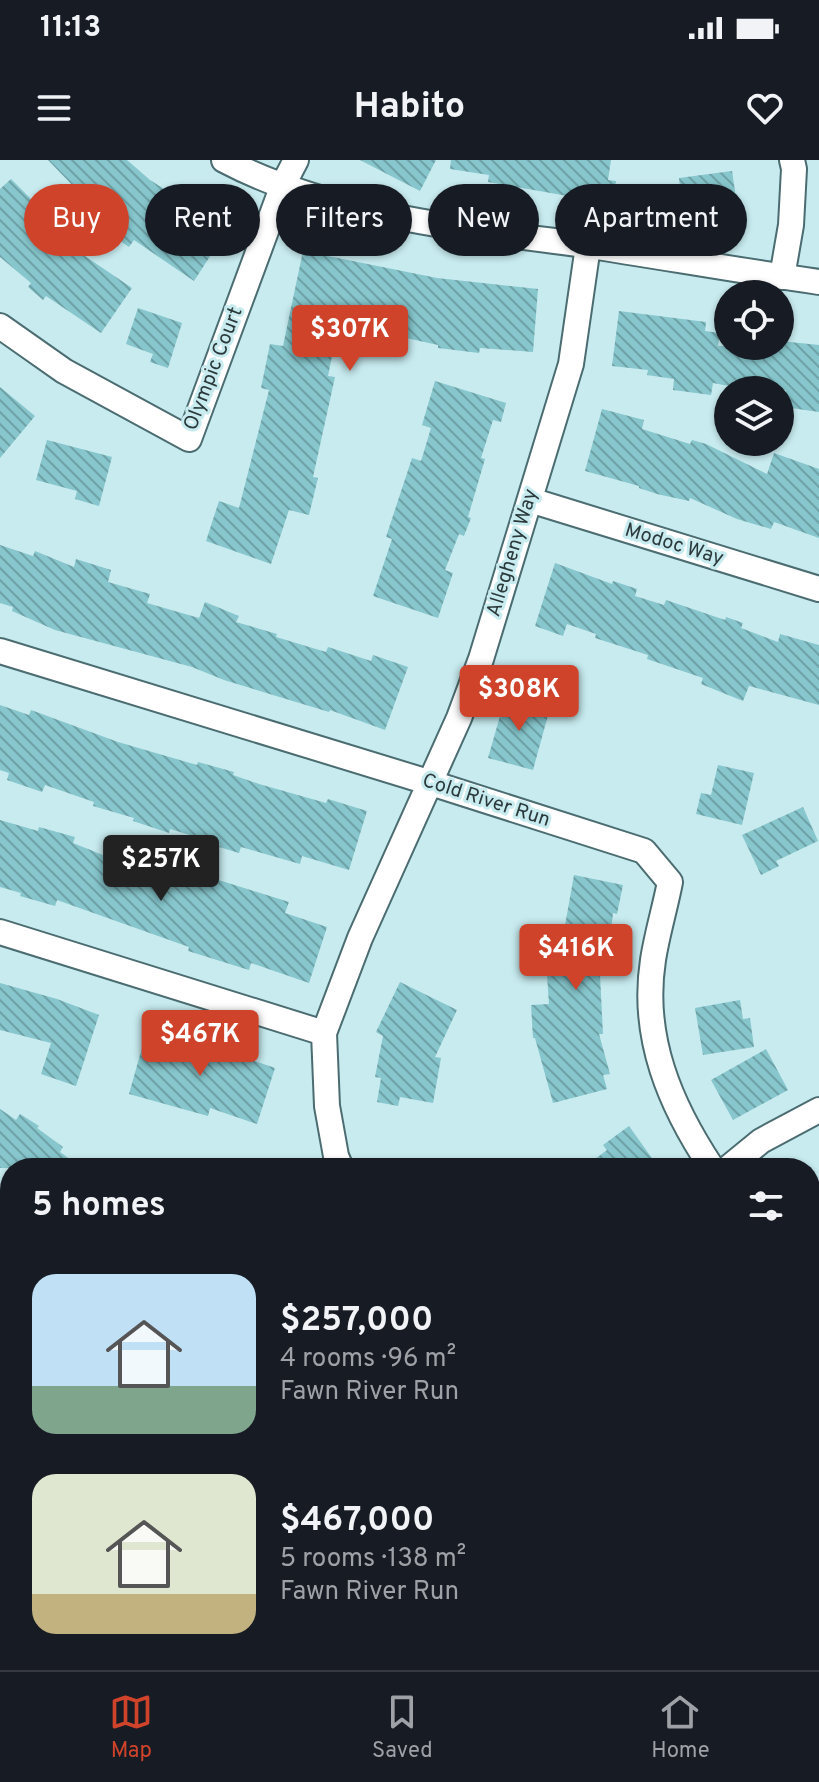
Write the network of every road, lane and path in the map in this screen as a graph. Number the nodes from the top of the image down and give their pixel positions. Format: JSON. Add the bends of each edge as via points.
{"nodes":[{"id":1,"x":224,"y":160,"type":"edge"},
{"id":2,"x":296,"y":160,"type":"edge"},
{"id":3,"x":792,"y":160,"type":"edge"},
{"id":4,"x":281,"y":184,"type":"edge"},
{"id":5,"x":284,"y":184,"type":"edge"},
{"id":6,"x":276,"y":204,"type":"edge"},
{"id":7,"x":412,"y":219,"type":"edge"},
{"id":8,"x":555,"y":241,"type":"edge"},
{"id":9,"x":587,"y":256,"type":"edge"},
{"id":10,"x":651,"y":256,"type":"edge"},
{"id":11,"x":782,"y":277,"type":"junction"},
{"id":12,"x":819,"y":282,"type":"edge"},
{"id":13,"x":0,"y":326,"type":"edge"},
{"id":14,"x":530,"y":500,"type":"junction"},
{"id":15,"x":819,"y":589,"type":"edge"},
{"id":16,"x":0,"y":651,"type":"edge"},
{"id":17,"x":428,"y":782,"type":"junction"},
{"id":18,"x":0,"y":932,"type":"edge"},
{"id":19,"x":324,"y":1033,"type":"junction"},
{"id":20,"x":819,"y":1110,"type":"edge"},
{"id":21,"x":337,"y":1158,"type":"edge"},
{"id":22,"x":706,"y":1158,"type":"edge"},
{"id":23,"x":740,"y":1158,"type":"edge"}],
"edges":[{"from":1,"to":4,"type":"street"},
{"from":2,"to":5,"type":"street"},
{"from":3,"to":11,"type":"street","via":[[791,225]]},
{"from":6,"to":13,"type":"street","name":"Olympic Court","via":[[189,439],[64,371]]},
{"from":7,"to":8,"type":"street"},
{"from":9,"to":14,"type":"street","name":"Allegheny Way","via":[[571,364]]},
{"from":10,"to":11,"type":"street"},
{"from":11,"to":12,"type":"street"},
{"from":14,"to":15,"type":"street","name":"Modoc Way"},
{"from":14,"to":17,"type":"street","name":"Allegheny Way","via":[[481,659]]},
{"from":16,"to":17,"type":"street","name":"Cold River Run"},
{"from":17,"to":19,"type":"street","name":"Allegheny Way"},
{"from":17,"to":22,"type":"street","name":"Cold River Run","via":[[644,851],[670,882],[653,960],[654,1042],[675,1107]]},
{"from":18,"to":19,"type":"street"},
{"from":19,"to":21,"type":"street","name":"Allegheny Way","via":[[327,1106]]},
{"from":20,"to":23,"type":"street"}]}
